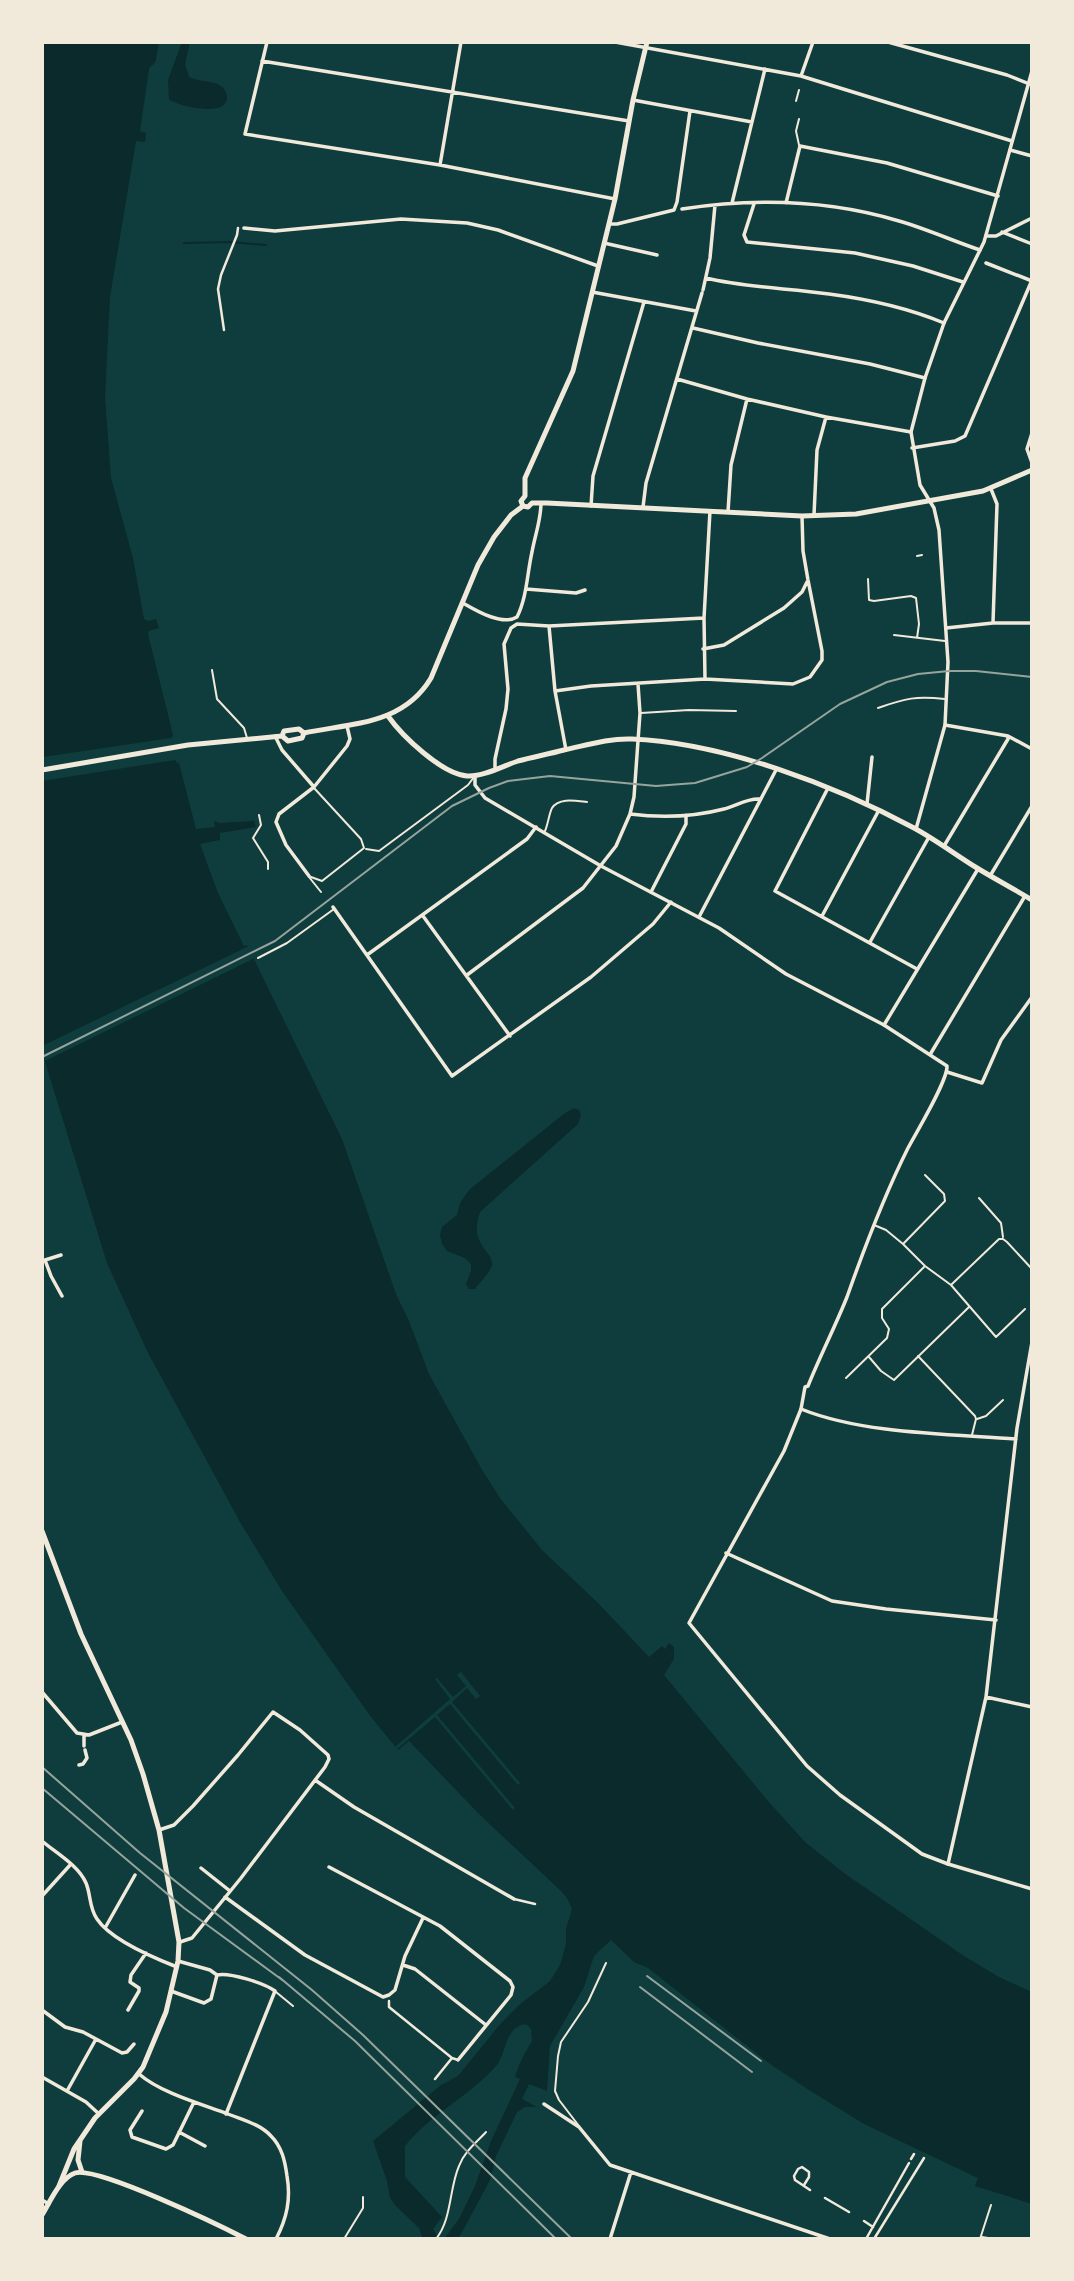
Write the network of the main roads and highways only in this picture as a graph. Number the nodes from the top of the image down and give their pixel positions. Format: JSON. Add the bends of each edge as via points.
{"nodes":[{"id":1,"x":646,"y":45,"type":"edge"},
{"id":2,"x":1032,"y":470,"type":"edge"},
{"id":3,"x":525,"y":496,"type":"junction"},
{"id":4,"x":532,"y":503,"type":"junction"},
{"id":5,"x":523,"y":506,"type":"junction"},
{"id":6,"x":388,"y":716,"type":"junction"},
{"id":7,"x":304,"y":733,"type":"junction"},
{"id":8,"x":279,"y":736,"type":"junction"},
{"id":9,"x":42,"y":770,"type":"edge"},
{"id":10,"x":1032,"y":900,"type":"edge"},
{"id":11,"x":42,"y":1533,"type":"edge"},
{"id":12,"x":80,"y":2141,"type":"junction"},
{"id":13,"x":82,"y":2172,"type":"junction"},
{"id":14,"x":58,"y":2189,"type":"junction"},
{"id":15,"x":42,"y":2215,"type":"edge"},
{"id":16,"x":246,"y":2239,"type":"edge"}],
"edges":[{"from":1,"to":3,"type":"main road","via":[[573,371],[526,475]]},
{"from":2,"to":4,"type":"main road","via":[[992,489],[856,514],[814,517]]},
{"from":3,"to":4,"type":"main road"},
{"from":3,"to":5,"type":"main road"},
{"from":4,"to":5,"type":"main road"},
{"from":5,"to":6,"type":"main road","via":[[494,537],[478,565],[428,683]]},
{"from":6,"to":7,"type":"main road"},
{"from":6,"to":10,"type":"main road","via":[[438,763],[464,776],[609,740],[638,739],[725,753],[878,810]]},
{"from":7,"to":8,"type":"main road","via":[[299,729]]},
{"from":7,"to":8,"type":"main road","via":[[302,738],[288,741]]},
{"from":8,"to":9,"type":"main road","via":[[181,746]]},
{"from":11,"to":12,"type":"main road","via":[[143,1774],[159,1830],[179,1942],[171,1991],[139,2074],[99,2114]]},
{"from":12,"to":13,"type":"main road"},
{"from":12,"to":14,"type":"main road"},
{"from":13,"to":14,"type":"main road","via":[[72,2174]]},
{"from":13,"to":16,"type":"main road","via":[[173,2203]]},
{"from":14,"to":15,"type":"main road"}]}
